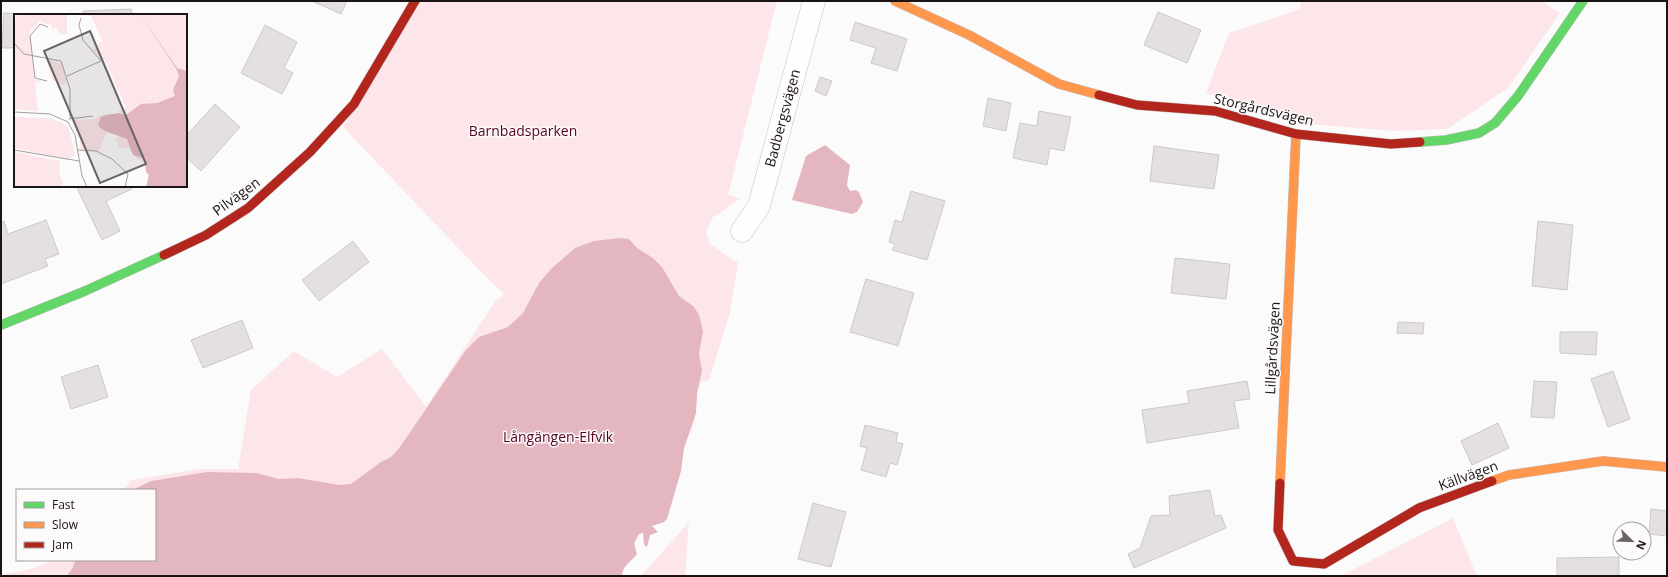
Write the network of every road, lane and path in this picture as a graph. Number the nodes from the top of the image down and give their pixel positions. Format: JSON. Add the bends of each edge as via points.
{"nodes":[{"id":1,"x":415,"y":1,"type":"edge"},
{"id":2,"x":814,"y":1,"type":"edge"},
{"id":3,"x":895,"y":1,"type":"edge"},
{"id":4,"x":1584,"y":1,"type":"edge"},
{"id":5,"x":1296,"y":134,"type":"junction"},
{"id":6,"x":742,"y":231,"type":"dead end"},
{"id":7,"x":1,"y":325,"type":"edge"},
{"id":8,"x":1667,"y":467,"type":"edge"},
{"id":9,"x":1294,"y":561,"type":"joint"}],
"edges":[{"from":1,"to":7,"type":"street","name":"Pilvägen","via":[[354,104],[310,152],[248,208],[206,235],[85,291]]},
{"from":2,"to":6,"type":"street","name":"Badbergsvägen","via":[[759,206]]},
{"from":3,"to":5,"type":"street","name":"Storgårdsvägen","via":[[969,35],[1059,84],[1137,105],[1214,110]]},
{"from":4,"to":5,"type":"street","name":"Storgårdsvägen","via":[[1518,96],[1495,123],[1479,133],[1446,140],[1391,144]]},
{"from":5,"to":9,"type":"street","name":"Lillgårdsvägen","via":[[1278,530]]},
{"from":8,"to":9,"type":"street","name":"Källvägen","via":[[1602,461],[1509,475],[1419,508],[1324,564]]}]}
